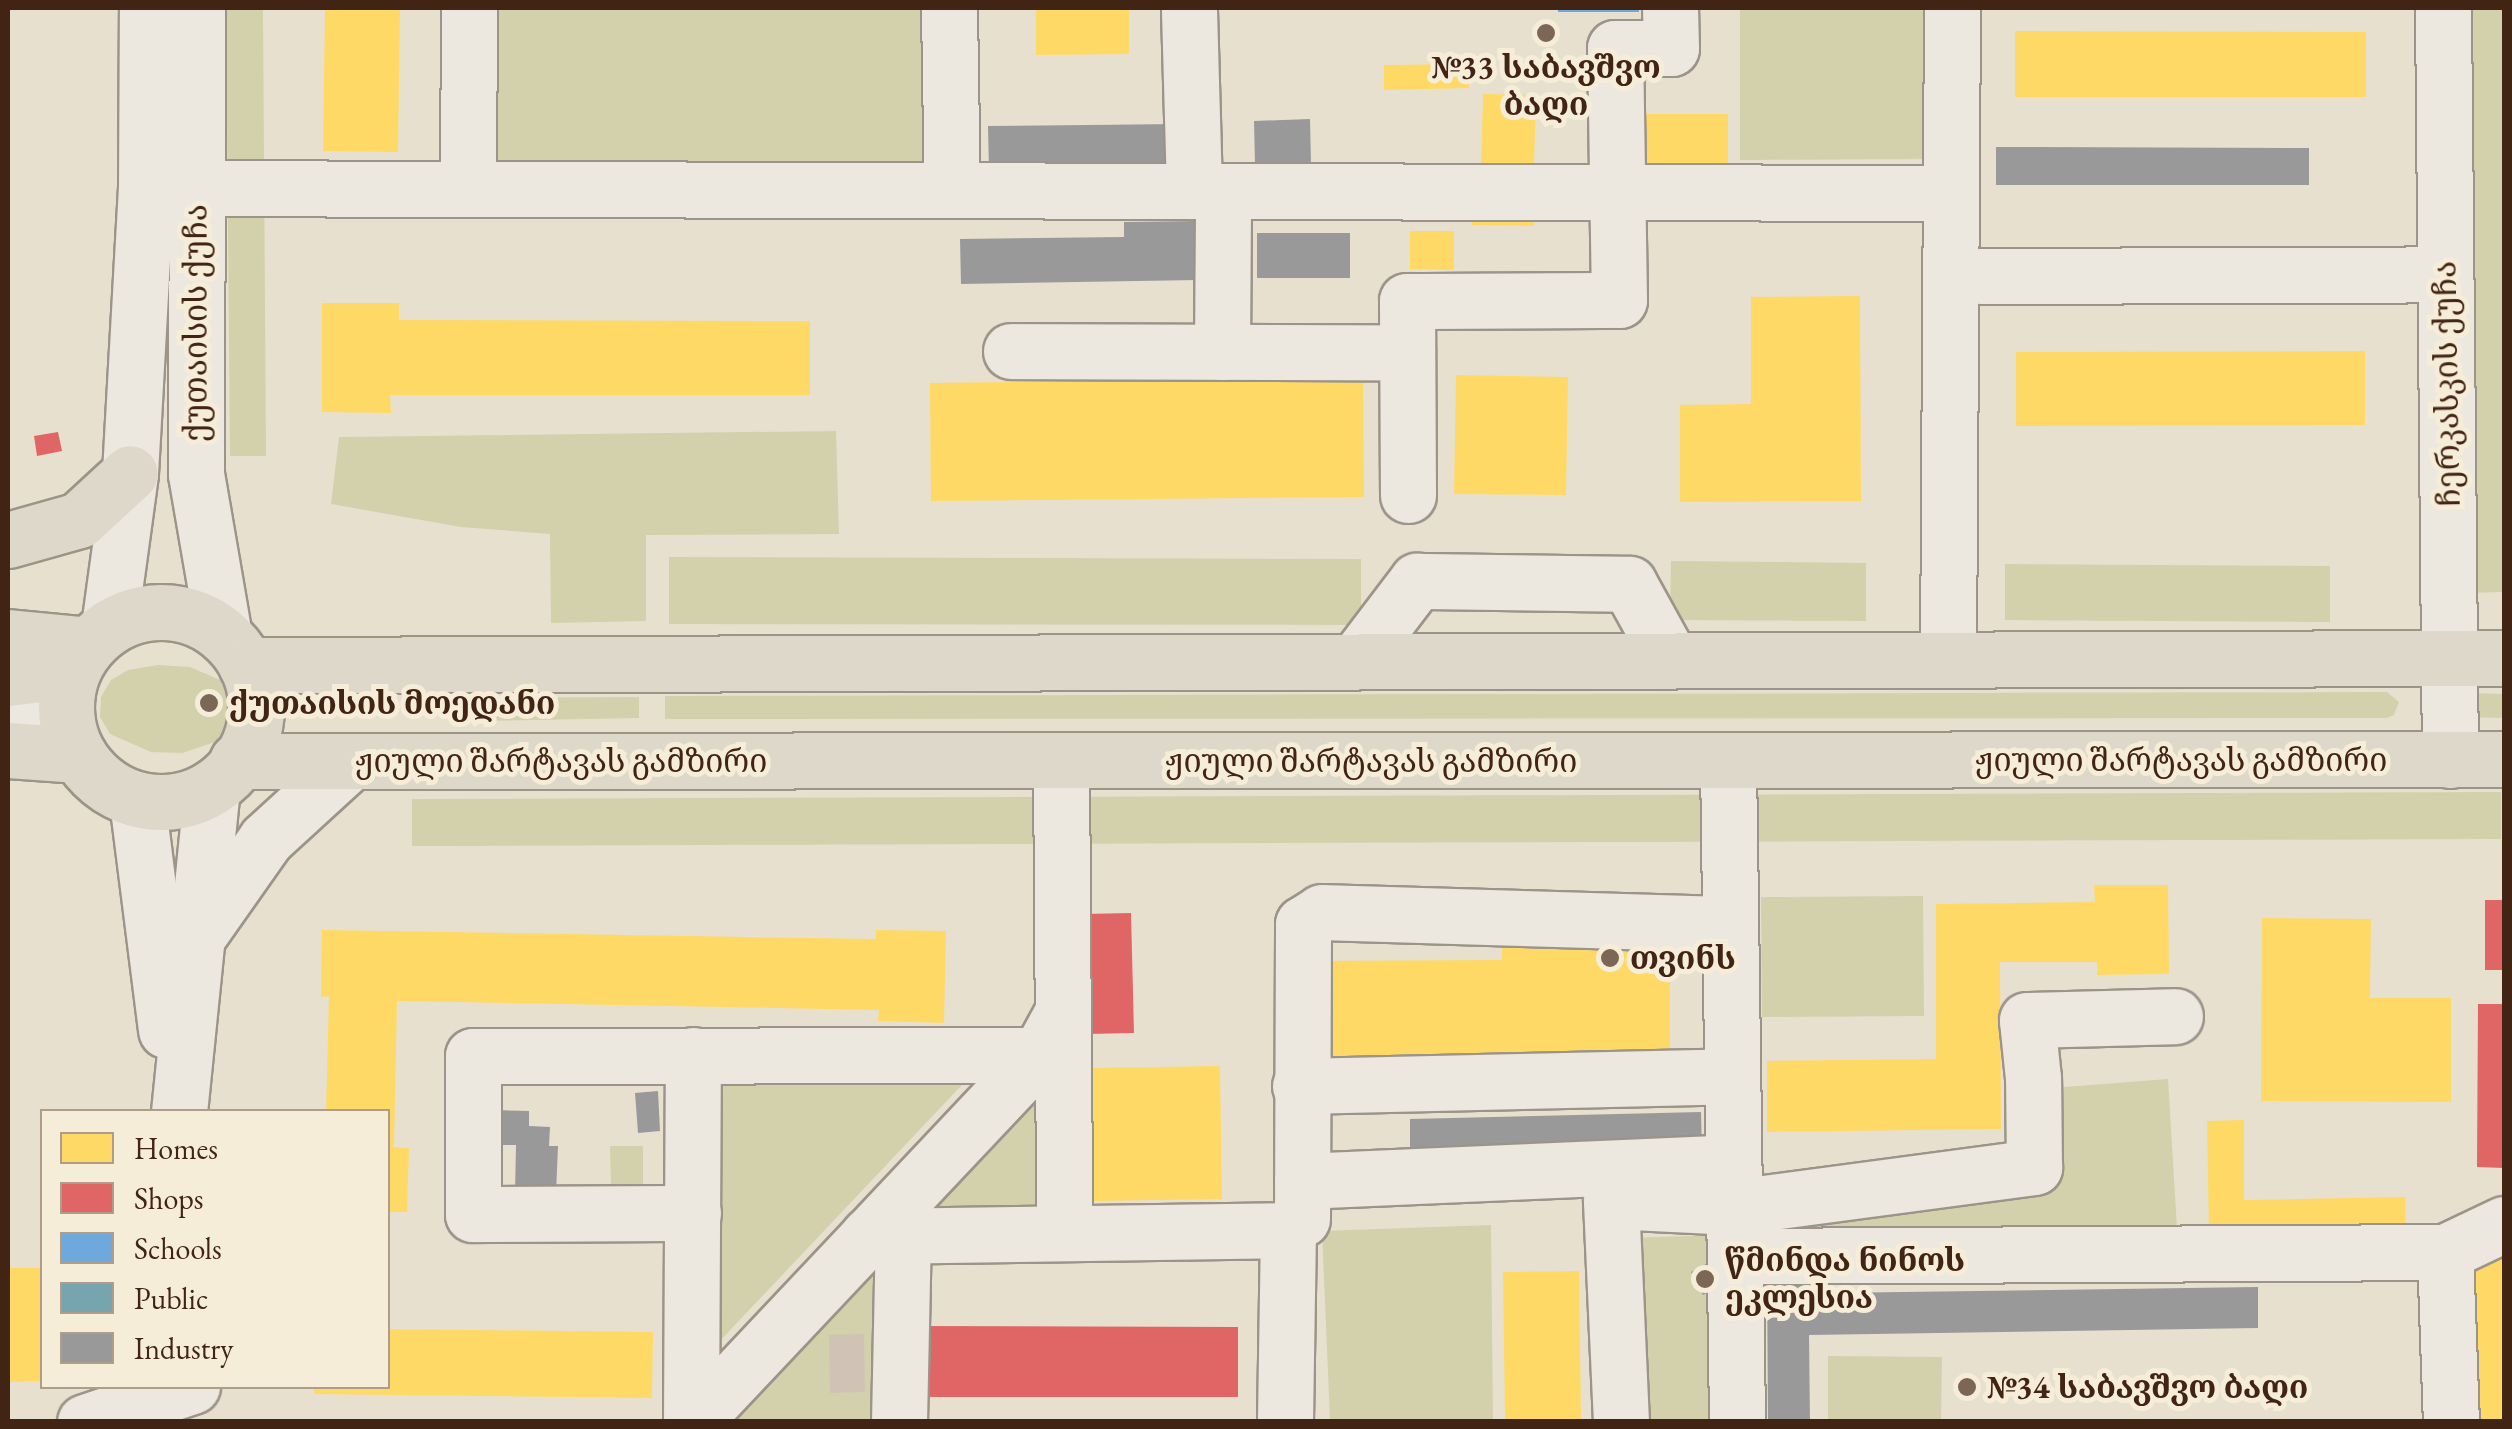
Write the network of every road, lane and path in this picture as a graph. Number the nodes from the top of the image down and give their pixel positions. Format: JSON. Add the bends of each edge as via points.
{"nodes":[{"id":1,"x":147,"y":8,"type":"edge"},
{"id":2,"x":196,"y":8,"type":"edge"},
{"id":3,"x":469,"y":8,"type":"edge"},
{"id":4,"x":949,"y":8,"type":"edge"},
{"id":5,"x":1670,"y":8,"type":"edge"},
{"id":6,"x":1952,"y":8,"type":"edge"},
{"id":7,"x":2443,"y":8,"type":"edge"},
{"id":8,"x":1189,"y":10,"type":"dead end"},
{"id":9,"x":172,"y":188,"type":"junction"},
{"id":10,"x":468,"y":188,"type":"junction"},
{"id":11,"x":952,"y":190,"type":"junction"},
{"id":12,"x":1616,"y":190,"type":"junction"},
{"id":13,"x":1208,"y":191,"type":"junction"},
{"id":14,"x":1950,"y":194,"type":"junction"},
{"id":15,"x":2446,"y":274,"type":"junction"},
{"id":16,"x":1980,"y":276,"type":"dead end"},
{"id":17,"x":1011,"y":351,"type":"dead end"},
{"id":18,"x":1222,"y":352,"type":"junction"},
{"id":19,"x":1389,"y":352,"type":"dead end"},
{"id":20,"x":130,"y":473,"type":"junction"},
{"id":21,"x":1408,"y":495,"type":"dead end"},
{"id":22,"x":8,"y":540,"type":"edge"},
{"id":23,"x":8,"y":637,"type":"edge"},
{"id":24,"x":235,"y":650,"type":"junction"},
{"id":25,"x":85,"y":658,"type":"junction"},
{"id":26,"x":2449,"y":658,"type":"junction"},
{"id":27,"x":2504,"y":658,"type":"edge"},
{"id":28,"x":1948,"y":659,"type":"junction"},
{"id":29,"x":1670,"y":660,"type":"junction"},
{"id":30,"x":1356,"y":661,"type":"junction"},
{"id":31,"x":8,"y":678,"type":"edge"},
{"id":32,"x":8,"y":737,"type":"edge"},
{"id":33,"x":8,"y":750,"type":"edge"},
{"id":34,"x":78,"y":755,"type":"junction"},
{"id":35,"x":1728,"y":760,"type":"junction"},
{"id":36,"x":2450,"y":760,"type":"junction"},
{"id":37,"x":2504,"y":760,"type":"edge"},
{"id":38,"x":1061,"y":761,"type":"junction"},
{"id":39,"x":350,"y":762,"type":"junction"},
{"id":40,"x":224,"y":775,"type":"junction"},
{"id":41,"x":137,"y":800,"type":"junction"},
{"id":42,"x":1730,"y":924,"type":"junction"},
{"id":43,"x":199,"y":936,"type":"junction"},
{"id":44,"x":2174,"y":1016,"type":"dead end"},
{"id":45,"x":1051,"y":1034,"type":"junction"},
{"id":46,"x":693,"y":1055,"type":"junction"},
{"id":47,"x":1732,"y":1076,"type":"junction"},
{"id":48,"x":1300,"y":1086,"type":"junction"},
{"id":49,"x":177,"y":1109,"type":"edge"},
{"id":50,"x":177,"y":1109,"type":"edge"},
{"id":51,"x":1734,"y":1209,"type":"junction"},
{"id":52,"x":693,"y":1214,"type":"junction"},
{"id":53,"x":2504,"y":1224,"type":"edge"},
{"id":54,"x":1064,"y":1230,"type":"junction"},
{"id":55,"x":886,"y":1235,"type":"junction"},
{"id":56,"x":2445,"y":1252,"type":"junction"},
{"id":57,"x":185,"y":1389,"type":"edge"},
{"id":58,"x":195,"y":1389,"type":"edge"},
{"id":59,"x":85,"y":1422,"type":"edge"},
{"id":60,"x":204,"y":1422,"type":"edge"},
{"id":61,"x":692,"y":1422,"type":"edge"},
{"id":62,"x":899,"y":1422,"type":"edge"},
{"id":63,"x":1285,"y":1422,"type":"edge"},
{"id":64,"x":1621,"y":1422,"type":"edge"},
{"id":65,"x":1737,"y":1422,"type":"edge"},
{"id":66,"x":2452,"y":1422,"type":"edge"}],
"edges":[{"from":1,"to":9,"type":"street","name":"ქუთაისის ქუჩა"},
{"from":2,"to":9,"type":"street","name":"ქუთაისის ქუჩა"},
{"from":3,"to":10,"type":"street"},
{"from":4,"to":11,"type":"street"},
{"from":5,"to":12,"type":"street","via":[[1670,48],[1615,48]]},
{"from":6,"to":14,"type":"street"},
{"from":7,"to":15,"type":"street","name":"ჩერკასკის ქუჩა"},
{"from":8,"to":13,"type":"street"},
{"from":9,"to":10,"type":"street"},
{"from":9,"to":20,"type":"street","name":"ქუთაისის ქუჩა"},
{"from":9,"to":24,"type":"street","name":"ქუთაისის ქუჩა","via":[[196,474]]},
{"from":10,"to":11,"type":"street"},
{"from":11,"to":13,"type":"street"},
{"from":12,"to":13,"type":"street"},
{"from":12,"to":14,"type":"street"},
{"from":12,"to":21,"type":"street","via":[[1619,300],[1407,301]]},
{"from":13,"to":18,"type":"street"},
{"from":14,"to":28,"type":"street"},
{"from":15,"to":16,"type":"street"},
{"from":15,"to":26,"type":"street","name":"ჩერკასკის ქუჩა"},
{"from":17,"to":18,"type":"street"},
{"from":18,"to":19,"type":"street"},
{"from":20,"to":22,"type":"main road","via":[[78,520]]},
{"from":20,"to":25,"type":"street","name":"ქუთაისის ქუჩა"},
{"from":23,"to":25,"type":"main road"},
{"from":24,"to":25,"type":"main road","via":[[188,616],[148,612]]},
{"from":24,"to":30,"type":"main road"},
{"from":24,"to":40,"type":"main road","via":[[255,688],[256,715],[250,741]]},
{"from":25,"to":31,"type":"main road"},
{"from":25,"to":32,"type":"street"},
{"from":25,"to":34,"type":"main road","via":[[67,724]]},
{"from":26,"to":27,"type":"main road"},
{"from":26,"to":28,"type":"main road"},
{"from":26,"to":36,"type":"street","name":"ჩერკასკის ქუჩა"},
{"from":28,"to":29,"type":"main road"},
{"from":29,"to":30,"type":"main road"},
{"from":29,"to":30,"type":"street","via":[[1629,584],[1417,581]]},
{"from":33,"to":34,"type":"main road"},
{"from":34,"to":41,"type":"main road","via":[[104,783]]},
{"from":35,"to":36,"type":"main road","name":"ჟიული შარტავას გამზირი"},
{"from":35,"to":38,"type":"main road","name":"ჟიული შარტავას გამზირი"},
{"from":35,"to":42,"type":"street"},
{"from":36,"to":37,"type":"main road","name":"ჟიული შარტავას გამზირი"},
{"from":38,"to":39,"type":"main road","name":"ჟიული შარტავას გამზირი"},
{"from":38,"to":45,"type":"street"},
{"from":39,"to":40,"type":"main road","name":"ჟიული შარტავას გამზირი"},
{"from":39,"to":43,"type":"street","via":[[266,839]]},
{"from":40,"to":41,"type":"main road","via":[[176,802]]},
{"from":40,"to":43,"type":"street"},
{"from":41,"to":49,"type":"street"},
{"from":42,"to":47,"type":"street"},
{"from":42,"to":48,"type":"street","via":[[1322,912],[1303,924]]},
{"from":43,"to":50,"type":"street"},
{"from":44,"to":51,"type":"street","via":[[2026,1020],[2034,1167]]},
{"from":45,"to":46,"type":"street"},
{"from":45,"to":54,"type":"street"},
{"from":45,"to":55,"type":"street"},
{"from":46,"to":52,"type":"street"},
{"from":46,"to":52,"type":"street","via":[[472,1056],[472,1076],[473,1214]]},
{"from":47,"to":48,"type":"street"},
{"from":47,"to":51,"type":"street"},
{"from":48,"to":51,"type":"street","via":[[1302,1200]]},
{"from":51,"to":56,"type":"street"},
{"from":51,"to":64,"type":"street","via":[[1612,1201]]},
{"from":51,"to":65,"type":"street"},
{"from":52,"to":61,"type":"street"},
{"from":53,"to":56,"type":"street"},
{"from":54,"to":55,"type":"street"},
{"from":54,"to":63,"type":"street","via":[[1288,1230]]},
{"from":55,"to":61,"type":"street"},
{"from":55,"to":62,"type":"street"},
{"from":56,"to":66,"type":"street"},
{"from":57,"to":59,"type":"street"},
{"from":58,"to":60,"type":"street"}]}
